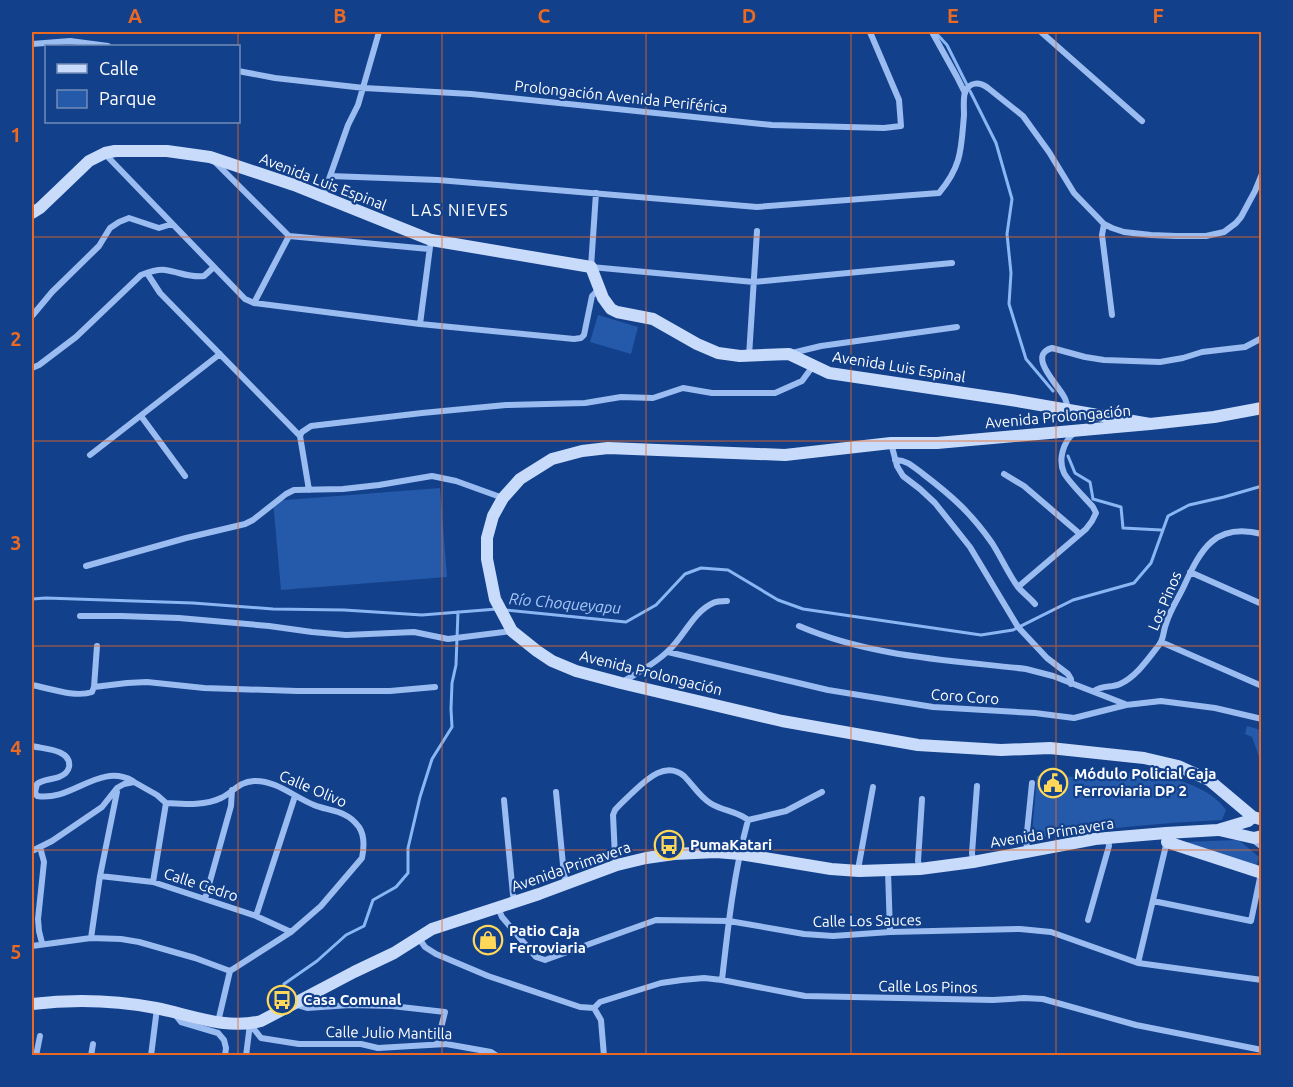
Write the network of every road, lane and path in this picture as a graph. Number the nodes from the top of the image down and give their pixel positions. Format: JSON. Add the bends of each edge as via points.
{"nodes":[{"id":1,"x":380,"y":32,"type":"edge"},
{"id":2,"x":870,"y":32,"type":"edge"},
{"id":3,"x":932,"y":32,"type":"edge"},
{"id":4,"x":1041,"y":32,"type":"edge"},
{"id":5,"x":32,"y":44,"type":"edge"},
{"id":6,"x":100,"y":45,"type":"edge"},
{"id":7,"x":240,"y":71,"type":"edge"},
{"id":8,"x":364,"y":88,"type":"junction"},
{"id":9,"x":965,"y":93,"type":"junction"},
{"id":10,"x":1142,"y":121,"type":"dead end"},
{"id":11,"x":105,"y":153,"type":"junction"},
{"id":12,"x":210,"y":157,"type":"junction"},
{"id":13,"x":1262,"y":174,"type":"edge"},
{"id":14,"x":330,"y":176,"type":"junction"},
{"id":15,"x":596,"y":193,"type":"junction"},
{"id":16,"x":323,"y":196,"type":"junction"},
{"id":17,"x":32,"y":213,"type":"edge"},
{"id":18,"x":172,"y":224,"type":"junction"},
{"id":19,"x":1104,"y":224,"type":"junction"},
{"id":20,"x":757,"y":231,"type":"dead end"},
{"id":21,"x":289,"y":236,"type":"junction"},
{"id":22,"x":430,"y":244,"type":"junction"},
{"id":23,"x":952,"y":263,"type":"dead end"},
{"id":24,"x":213,"y":267,"type":"junction"},
{"id":25,"x":591,"y":267,"type":"junction"},
{"id":26,"x":147,"y":273,"type":"junction"},
{"id":27,"x":754,"y":282,"type":"junction"},
{"id":28,"x":599,"y":289,"type":"junction"},
{"id":29,"x":254,"y":303,"type":"junction"},
{"id":30,"x":1112,"y":315,"type":"dead end"},
{"id":31,"x":32,"y":316,"type":"edge"},
{"id":32,"x":420,"y":324,"type":"junction"},
{"id":33,"x":957,"y":327,"type":"dead end"},
{"id":34,"x":1262,"y":338,"type":"edge"},
{"id":35,"x":220,"y":354,"type":"junction"},
{"id":36,"x":789,"y":354,"type":"junction"},
{"id":37,"x":749,"y":356,"type":"junction"},
{"id":38,"x":813,"y":366,"type":"junction"},
{"id":39,"x":32,"y":368,"type":"edge"},
{"id":40,"x":1262,"y":408,"type":"edge"},
{"id":41,"x":1068,"y":410,"type":"junction"},
{"id":42,"x":141,"y":416,"type":"junction"},
{"id":43,"x":1150,"y":424,"type":"junction"},
{"id":44,"x":1077,"y":431,"type":"junction"},
{"id":45,"x":300,"y":436,"type":"junction"},
{"id":46,"x":891,"y":443,"type":"junction"},
{"id":47,"x":90,"y":455,"type":"dead end"},
{"id":48,"x":895,"y":459,"type":"junction"},
{"id":49,"x":1004,"y":474,"type":"dead end"},
{"id":50,"x":185,"y":476,"type":"dead end"},
{"id":51,"x":309,"y":490,"type":"junction"},
{"id":52,"x":502,"y":498,"type":"junction"},
{"id":53,"x":1080,"y":534,"type":"junction"},
{"id":54,"x":1262,"y":534,"type":"edge"},
{"id":55,"x":86,"y":566,"type":"dead end"},
{"id":56,"x":1190,"y":572,"type":"junction"},
{"id":57,"x":1018,"y":587,"type":"junction"},
{"id":58,"x":727,"y":601,"type":"dead end"},
{"id":59,"x":1035,"y":604,"type":"dead end"},
{"id":60,"x":1262,"y":604,"type":"edge"},
{"id":61,"x":80,"y":616,"type":"dead end"},
{"id":62,"x":510,"y":626,"type":"junction"},
{"id":63,"x":800,"y":626,"type":"dead end"},
{"id":64,"x":1161,"y":642,"type":"junction"},
{"id":65,"x":97,"y":646,"type":"dead end"},
{"id":66,"x":668,"y":652,"type":"junction"},
{"id":67,"x":621,"y":684,"type":"junction"},
{"id":68,"x":1071,"y":684,"type":"junction"},
{"id":69,"x":32,"y":685,"type":"edge"},
{"id":70,"x":1262,"y":686,"type":"edge"},
{"id":71,"x":94,"y":687,"type":"junction"},
{"id":72,"x":435,"y":687,"type":"dead end"},
{"id":73,"x":1094,"y":692,"type":"junction"},
{"id":74,"x":1126,"y":705,"type":"junction"},
{"id":75,"x":1262,"y":719,"type":"edge"},
{"id":76,"x":32,"y":746,"type":"edge"},
{"id":77,"x":134,"y":782,"type":"junction"},
{"id":78,"x":1032,"y":783,"type":"dead end"},
{"id":79,"x":977,"y":786,"type":"dead end"},
{"id":80,"x":873,"y":787,"type":"dead end"},
{"id":81,"x":117,"y":788,"type":"junction"},
{"id":82,"x":232,"y":790,"type":"junction"},
{"id":83,"x":556,"y":792,"type":"dead end"},
{"id":84,"x":822,"y":792,"type":"dead end"},
{"id":85,"x":295,"y":796,"type":"junction"},
{"id":86,"x":922,"y":799,"type":"dead end"},
{"id":87,"x":504,"y":800,"type":"dead end"},
{"id":88,"x":166,"y":803,"type":"junction"},
{"id":89,"x":1254,"y":819,"type":"edge"},
{"id":90,"x":748,"y":820,"type":"junction"},
{"id":91,"x":1218,"y":830,"type":"junction"},
{"id":92,"x":1256,"y":836,"type":"edge"},
{"id":93,"x":1108,"y":837,"type":"junction"},
{"id":94,"x":1167,"y":837,"type":"junction"},
{"id":95,"x":1262,"y":847,"type":"edge"},
{"id":96,"x":40,"y":848,"type":"junction"},
{"id":97,"x":32,"y":851,"type":"edge"},
{"id":98,"x":1028,"y":851,"type":"junction"},
{"id":99,"x":740,"y":854,"type":"junction"},
{"id":100,"x":974,"y":862,"type":"junction"},
{"id":101,"x":617,"y":865,"type":"junction"},
{"id":102,"x":920,"y":868,"type":"junction"},
{"id":103,"x":859,"y":871,"type":"junction"},
{"id":104,"x":888,"y":871,"type":"junction"},
{"id":105,"x":1261,"y":873,"type":"edge"},
{"id":106,"x":100,"y":876,"type":"junction"},
{"id":107,"x":153,"y":882,"type":"junction"},
{"id":108,"x":567,"y":883,"type":"junction"},
{"id":109,"x":205,"y":899,"type":"junction"},
{"id":110,"x":1153,"y":901,"type":"junction"},
{"id":111,"x":516,"y":902,"type":"junction"},
{"id":112,"x":498,"y":908,"type":"junction"},
{"id":113,"x":256,"y":916,"type":"junction"},
{"id":114,"x":1088,"y":920,"type":"dead end"},
{"id":115,"x":729,"y":921,"type":"junction"},
{"id":116,"x":291,"y":932,"type":"junction"},
{"id":117,"x":890,"y":932,"type":"junction"},
{"id":118,"x":418,"y":937,"type":"junction"},
{"id":119,"x":91,"y":938,"type":"junction"},
{"id":120,"x":42,"y":943,"type":"junction"},
{"id":121,"x":32,"y":946,"type":"edge"},
{"id":122,"x":1138,"y":963,"type":"junction"},
{"id":123,"x":230,"y":971,"type":"junction"},
{"id":124,"x":722,"y":980,"type":"junction"},
{"id":125,"x":1262,"y":980,"type":"edge"},
{"id":126,"x":294,"y":1003,"type":"junction"},
{"id":127,"x":32,"y":1004,"type":"edge"},
{"id":128,"x":157,"y":1008,"type":"junction"},
{"id":129,"x":594,"y":1008,"type":"junction"},
{"id":130,"x":173,"y":1012,"type":"junction"},
{"id":131,"x":218,"y":1022,"type":"junction"},
{"id":132,"x":250,"y":1024,"type":"junction"},
{"id":133,"x":40,"y":1036,"type":"dead end"},
{"id":134,"x":93,"y":1044,"type":"dead end"},
{"id":135,"x":437,"y":1044,"type":"junction"},
{"id":136,"x":1262,"y":1050,"type":"edge"},
{"id":137,"x":36,"y":1056,"type":"edge"},
{"id":138,"x":91,"y":1056,"type":"edge"},
{"id":139,"x":151,"y":1056,"type":"edge"},
{"id":140,"x":225,"y":1056,"type":"edge"},
{"id":141,"x":246,"y":1056,"type":"edge"},
{"id":142,"x":497,"y":1056,"type":"edge"},
{"id":143,"x":604,"y":1056,"type":"edge"}],
"edges":[{"from":1,"to":8,"type":"street"},
{"from":2,"to":8,"type":"street","name":"Prolongación Avenida Periférica","via":[[899,100],[901,126],[772,125],[471,94]]},
{"from":3,"to":9,"type":"street"},
{"from":4,"to":10,"type":"street"},
{"from":5,"to":6,"type":"street","via":[[70,41]]},
{"from":7,"to":8,"type":"street","name":"Prolongación Avenida Periférica"},
{"from":8,"to":14,"type":"street"},
{"from":9,"to":15,"type":"street","via":[[957,167],[939,193],[758,207]]},
{"from":9,"to":19,"type":"street","via":[[971,85],[983,84],[1023,116],[1074,193]]},
{"from":11,"to":12,"type":"street","name":"Avenida Luis Espinal","via":[[167,151]]},
{"from":11,"to":17,"type":"street","name":"Avenida Luis Espinal","via":[[89,161]]},
{"from":11,"to":18,"type":"street"},
{"from":12,"to":16,"type":"street","name":"Avenida Luis Espinal"},
{"from":12,"to":21,"type":"street"},
{"from":13,"to":19,"type":"street","via":[[1241,216],[1224,232],[1206,236],[1151,235],[1124,232]]},
{"from":14,"to":15,"type":"street"},
{"from":14,"to":16,"type":"street"},
{"from":15,"to":25,"type":"street"},
{"from":16,"to":22,"type":"street","name":"Avenida Luis Espinal"},
{"from":18,"to":24,"type":"street"},
{"from":18,"to":31,"type":"street","via":[[159,228],[129,218],[119,222]]},
{"from":19,"to":30,"type":"street","via":[[1102,236]]},
{"from":20,"to":27,"type":"street"},
{"from":21,"to":22,"type":"street"},
{"from":21,"to":29,"type":"street"},
{"from":22,"to":25,"type":"street","name":"Avenida Luis Espinal"},
{"from":22,"to":32,"type":"street"},
{"from":23,"to":27,"type":"street"},
{"from":24,"to":26,"type":"street","via":[[198,277],[166,270]]},
{"from":24,"to":29,"type":"street"},
{"from":25,"to":27,"type":"street"},
{"from":25,"to":28,"type":"street","name":"Avenida Luis Espinal"},
{"from":26,"to":35,"type":"street","via":[[160,293]]},
{"from":26,"to":39,"type":"street","via":[[76,337]]},
{"from":27,"to":37,"type":"street"},
{"from":28,"to":32,"type":"street","via":[[592,296],[586,331],[581,338]]},
{"from":28,"to":37,"type":"street","name":"Avenida Luis Espinal","via":[[617,312],[653,319],[718,353]]},
{"from":29,"to":32,"type":"street"},
{"from":33,"to":36,"type":"street"},
{"from":34,"to":41,"type":"street","via":[[1245,347],[1160,362],[1104,360],[1052,348],[1045,350],[1044,367],[1063,394]]},
{"from":35,"to":42,"type":"street"},
{"from":35,"to":45,"type":"street"},
{"from":36,"to":37,"type":"street","name":"Avenida Luis Espinal"},
{"from":36,"to":38,"type":"street","name":"Avenida Luis Espinal"},
{"from":38,"to":41,"type":"street","name":"Avenida Luis Espinal","via":[[829,373]]},
{"from":38,"to":45,"type":"street","via":[[802,381],[775,393],[712,393],[683,388],[653,398],[506,405],[311,426]]},
{"from":40,"to":43,"type":"street","name":"Avenida Luis Espinal"},
{"from":41,"to":43,"type":"street","name":"Avenida Luis Espinal"},
{"from":42,"to":47,"type":"street"},
{"from":42,"to":50,"type":"street"},
{"from":43,"to":44,"type":"street","name":"Avenida Prolongación"},
{"from":44,"to":46,"type":"street","name":"Avenida Prolongación"},
{"from":44,"to":53,"type":"street","via":[[1063,448],[1064,473],[1096,513]]},
{"from":45,"to":51,"type":"street"},
{"from":46,"to":48,"type":"street"},
{"from":46,"to":52,"type":"street","name":"Avenida Prolongación","via":[[785,455],[608,448],[552,459],[519,478]]},
{"from":48,"to":57,"type":"street","via":[[911,465],[960,504],[993,544]]},
{"from":48,"to":68,"type":"street","via":[[903,476],[935,503],[969,546],[1018,627],[1068,674]]},
{"from":49,"to":53,"type":"street"},
{"from":51,"to":52,"type":"street","via":[[432,476]]},
{"from":51,"to":55,"type":"street","via":[[286,494],[245,524]]},
{"from":52,"to":62,"type":"street","name":"Avenida Prolongación","via":[[487,538],[488,567],[495,599]]},
{"from":53,"to":57,"type":"street"},
{"from":54,"to":56,"type":"street","name":"Los Pinos","via":[[1222,534],[1210,542]]},
{"from":56,"to":60,"type":"street"},
{"from":56,"to":64,"type":"street","name":"Los Pinos"},
{"from":57,"to":59,"type":"street"},
{"from":58,"to":66,"type":"street","via":[[714,602],[700,614]]},
{"from":61,"to":62,"type":"street","via":[[179,618],[346,635],[414,632],[448,639]]},
{"from":62,"to":67,"type":"street","name":"Avenida Prolongación","via":[[552,661]]},
{"from":63,"to":68,"type":"street","via":[[874,650],[1026,669]]},
{"from":64,"to":70,"type":"street"},
{"from":64,"to":73,"type":"street","name":"Los Pinos","via":[[1127,681]]},
{"from":65,"to":71,"type":"street"},
{"from":66,"to":67,"type":"street"},
{"from":66,"to":74,"type":"street","name":"Coro Coro","via":[[828,690],[933,707],[1074,718]]},
{"from":67,"to":89,"type":"street","name":"Avenida Prolongación","via":[[782,721],[918,746],[1050,748],[1144,758],[1178,766],[1209,780]]},
{"from":68,"to":73,"type":"street"},
{"from":69,"to":71,"type":"street","via":[[82,694],[92,692]]},
{"from":71,"to":72,"type":"street","via":[[127,682],[297,691]]},
{"from":73,"to":74,"type":"street"},
{"from":74,"to":75,"type":"street","name":"Coro Coro","via":[[1161,700]]},
{"from":76,"to":77,"type":"street","via":[[57,751],[69,762],[61,777],[37,784],[37,796],[68,791],[109,775]]},
{"from":77,"to":81,"type":"street"},
{"from":77,"to":88,"type":"street"},
{"from":78,"to":98,"type":"street"},
{"from":79,"to":100,"type":"street"},
{"from":80,"to":103,"type":"street"},
{"from":81,"to":96,"type":"street","via":[[102,807]]},
{"from":81,"to":106,"type":"street"},
{"from":82,"to":85,"type":"street","name":"Calle Olivo","via":[[240,784],[259,781]]},
{"from":82,"to":88,"type":"street","name":"Calle Olivo","via":[[207,802]]},
{"from":82,"to":109,"type":"street"},
{"from":83,"to":108,"type":"street"},
{"from":84,"to":90,"type":"street","via":[[786,811]]},
{"from":85,"to":113,"type":"street"},
{"from":85,"to":116,"type":"street","name":"Calle Olivo","via":[[352,820],[359,827],[364,849],[362,858],[321,906]]},
{"from":86,"to":102,"type":"street"},
{"from":87,"to":111,"type":"street"},
{"from":88,"to":107,"type":"street"},
{"from":89,"to":91,"type":"street","name":"Avenida Primavera"},
{"from":89,"to":92,"type":"street","via":[[1245,826],[1246,832]]},
{"from":90,"to":99,"type":"street"},
{"from":90,"to":101,"type":"street","via":[[702,798],[682,775],[661,772],[650,777],[615,810]]},
{"from":91,"to":92,"type":"street","name":"Avenida Primavera"},
{"from":91,"to":94,"type":"street","name":"Avenida Primavera"},
{"from":92,"to":95,"type":"street"},
{"from":93,"to":94,"type":"street","name":"Avenida Primavera"},
{"from":93,"to":98,"type":"street","name":"Avenida Primavera"},
{"from":93,"to":114,"type":"street"},
{"from":94,"to":105,"type":"street"},
{"from":94,"to":110,"type":"street"},
{"from":96,"to":97,"type":"street"},
{"from":96,"to":120,"type":"street","via":[[44,862],[38,919]]},
{"from":98,"to":100,"type":"street","name":"Avenida Primavera"},
{"from":99,"to":101,"type":"street","name":"Avenida Primavera","via":[[674,854]]},
{"from":99,"to":103,"type":"street","name":"Avenida Primavera"},
{"from":99,"to":115,"type":"street"},
{"from":100,"to":102,"type":"street","name":"Avenida Primavera"},
{"from":101,"to":108,"type":"street","name":"Avenida Primavera"},
{"from":102,"to":104,"type":"street","name":"Avenida Primavera"},
{"from":103,"to":104,"type":"street","name":"Avenida Primavera"},
{"from":104,"to":117,"type":"street"},
{"from":105,"to":110,"type":"street","via":[[1251,921]]},
{"from":106,"to":107,"type":"street","name":"Calle Cedro"},
{"from":106,"to":119,"type":"street"},
{"from":107,"to":109,"type":"street","name":"Calle Cedro"},
{"from":108,"to":111,"type":"street","name":"Avenida Primavera"},
{"from":109,"to":113,"type":"street","name":"Calle Cedro"},
{"from":110,"to":122,"type":"street"},
{"from":111,"to":112,"type":"street","name":"Avenida Primavera"},
{"from":112,"to":115,"type":"street","name":"Calle Los Sauces","via":[[536,957],[545,960],[656,920]]},
{"from":112,"to":118,"type":"street","name":"Avenida Primavera"},
{"from":113,"to":116,"type":"street","name":"Calle Cedro"},
{"from":115,"to":117,"type":"street","name":"Calle Los Sauces","via":[[823,936]]},
{"from":115,"to":124,"type":"street"},
{"from":116,"to":123,"type":"street"},
{"from":117,"to":122,"type":"street","name":"Calle Los Sauces","via":[[1051,932]]},
{"from":118,"to":126,"type":"street","name":"Avenida Primavera"},
{"from":118,"to":129,"type":"street","via":[[436,954],[488,976]]},
{"from":119,"to":120,"type":"street"},
{"from":119,"to":123,"type":"street","via":[[139,942]]},
{"from":120,"to":121,"type":"street"},
{"from":122,"to":125,"type":"street","name":"Calle Los Sauces"},
{"from":123,"to":131,"type":"street"},
{"from":124,"to":129,"type":"street","name":"Calle Los Pinos","via":[[661,983],[600,1002]]},
{"from":124,"to":136,"type":"street","name":"Calle Los Pinos","via":[[806,996],[1043,999],[1136,1025]]},
{"from":126,"to":132,"type":"street","name":"Avenida Primavera"},
{"from":126,"to":135,"type":"street","via":[[307,1008],[350,1005],[445,1012]]},
{"from":127,"to":128,"type":"street","name":"Avenida Primavera","via":[[96,1000]]},
{"from":128,"to":130,"type":"street","name":"Avenida Primavera"},
{"from":128,"to":139,"type":"street"},
{"from":129,"to":143,"type":"street","via":[[600,1020]]},
{"from":130,"to":131,"type":"street","name":"Avenida Primavera"},
{"from":130,"to":140,"type":"street","via":[[181,1022],[218,1033],[224,1040]]},
{"from":131,"to":132,"type":"street","name":"Avenida Primavera"},
{"from":132,"to":135,"type":"street","name":"Calle Julio Mantilla","via":[[261,1038],[298,1044],[361,1044],[378,1048]]},
{"from":132,"to":141,"type":"street"},
{"from":133,"to":137,"type":"street"},
{"from":134,"to":138,"type":"street"},
{"from":135,"to":142,"type":"street","name":"Calle Julio Mantilla"}]}
